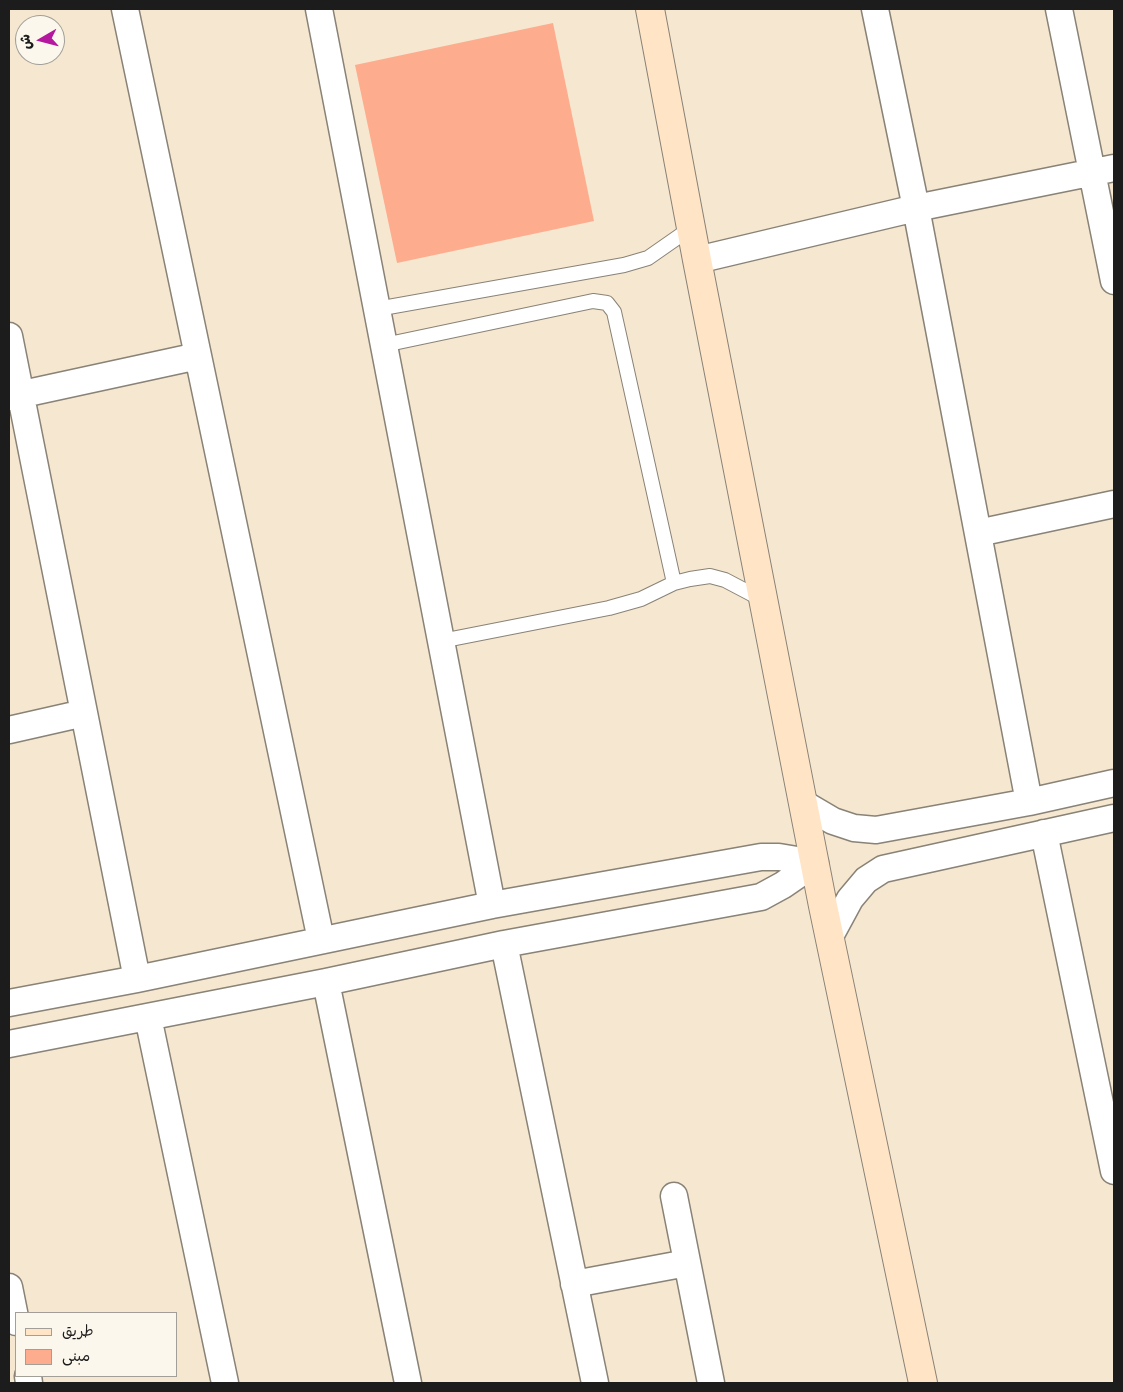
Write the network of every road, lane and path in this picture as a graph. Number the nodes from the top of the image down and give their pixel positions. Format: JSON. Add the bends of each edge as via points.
{"nodes":[{"id":1,"x":125,"y":9,"type":"edge"},
{"id":2,"x":318,"y":9,"type":"edge"},
{"id":3,"x":650,"y":9,"type":"edge"},
{"id":4,"x":874,"y":9,"type":"edge"},
{"id":5,"x":1060,"y":9,"type":"edge"},
{"id":6,"x":1103,"y":170,"type":"edge"},
{"id":7,"x":916,"y":208,"type":"junction"},
{"id":8,"x":691,"y":228,"type":"junction"},
{"id":9,"x":697,"y":260,"type":"junction"},
{"id":10,"x":1114,"y":281,"type":"edge"},
{"id":11,"x":377,"y":309,"type":"junction"},
{"id":12,"x":9,"y":336,"type":"edge"},
{"id":13,"x":384,"y":345,"type":"junction"},
{"id":14,"x":198,"y":356,"type":"junction"},
{"id":15,"x":15,"y":396,"type":"edge"},
{"id":16,"x":1114,"y":504,"type":"edge"},
{"id":17,"x":978,"y":533,"type":"junction"},
{"id":18,"x":674,"y":583,"type":"junction"},
{"id":19,"x":764,"y":600,"type":"junction"},
{"id":20,"x":441,"y":641,"type":"junction"},
{"id":21,"x":84,"y":713,"type":"junction"},
{"id":22,"x":9,"y":730,"type":"edge"},
{"id":23,"x":1114,"y":783,"type":"edge"},
{"id":24,"x":1029,"y":802,"type":"junction"},
{"id":25,"x":804,"y":804,"type":"junction"},
{"id":26,"x":1114,"y":818,"type":"edge"},
{"id":27,"x":1044,"y":833,"type":"junction"},
{"id":28,"x":815,"y":863,"type":"junction"},
{"id":29,"x":492,"y":905,"type":"junction"},
{"id":30,"x":830,"y":936,"type":"junction"},
{"id":31,"x":321,"y":940,"type":"junction"},
{"id":32,"x":504,"y":944,"type":"junction"},
{"id":33,"x":137,"y":979,"type":"junction"},
{"id":34,"x":326,"y":982,"type":"junction"},
{"id":35,"x":9,"y":1003,"type":"edge"},
{"id":36,"x":148,"y":1016,"type":"junction"},
{"id":37,"x":9,"y":1044,"type":"edge"},
{"id":38,"x":1114,"y":1171,"type":"edge"},
{"id":39,"x":674,"y":1196,"type":"dead end"},
{"id":40,"x":687,"y":1263,"type":"junction"},
{"id":41,"x":574,"y":1284,"type":"junction"},
{"id":42,"x":9,"y":1287,"type":"edge"},
{"id":43,"x":15,"y":1317,"type":"edge"},
{"id":44,"x":225,"y":1383,"type":"edge"},
{"id":45,"x":408,"y":1383,"type":"edge"},
{"id":46,"x":595,"y":1383,"type":"edge"},
{"id":47,"x":711,"y":1383,"type":"edge"},
{"id":48,"x":923,"y":1383,"type":"edge"}],
"edges":[{"from":1,"to":14,"type":"street"},
{"from":2,"to":11,"type":"street"},
{"from":3,"to":8,"type":"street"},
{"from":4,"to":7,"type":"street"},
{"from":5,"to":6,"type":"street"},
{"from":6,"to":7,"type":"street"},
{"from":6,"to":10,"type":"street"},
{"from":7,"to":9,"type":"street"},
{"from":7,"to":17,"type":"street"},
{"from":8,"to":9,"type":"street"},
{"from":8,"to":11,"type":"lane","via":[[648,258],[624,265]]},
{"from":9,"to":19,"type":"street"},
{"from":11,"to":13,"type":"street"},
{"from":12,"to":15,"type":"street"},
{"from":13,"to":18,"type":"lane","via":[[593,301],[607,302],[614,312]]},
{"from":13,"to":20,"type":"street"},
{"from":14,"to":15,"type":"street"},
{"from":14,"to":31,"type":"street"},
{"from":15,"to":21,"type":"street"},
{"from":16,"to":17,"type":"street"},
{"from":17,"to":24,"type":"street"},
{"from":18,"to":19,"type":"lane","via":[[710,576]]},
{"from":18,"to":20,"type":"lane","via":[[641,599],[609,608]]},
{"from":19,"to":25,"type":"street"},
{"from":20,"to":29,"type":"street"},
{"from":21,"to":22,"type":"street"},
{"from":21,"to":33,"type":"street"},
{"from":23,"to":24,"type":"street"},
{"from":24,"to":25,"type":"street","via":[[876,830],[854,828],[833,821]]},
{"from":25,"to":28,"type":"street"},
{"from":26,"to":27,"type":"street"},
{"from":27,"to":30,"type":"street","via":[[883,869],[866,880],[850,899]]},
{"from":27,"to":38,"type":"street"},
{"from":28,"to":29,"type":"street","via":[[761,857]]},
{"from":28,"to":30,"type":"street"},
{"from":28,"to":32,"type":"street","via":[[761,897]]},
{"from":29,"to":31,"type":"street"},
{"from":30,"to":48,"type":"street"},
{"from":31,"to":33,"type":"street"},
{"from":32,"to":34,"type":"street"},
{"from":32,"to":41,"type":"street"},
{"from":33,"to":35,"type":"street"},
{"from":34,"to":36,"type":"street"},
{"from":34,"to":45,"type":"street"},
{"from":36,"to":37,"type":"street"},
{"from":36,"to":44,"type":"street"},
{"from":39,"to":40,"type":"street"},
{"from":40,"to":41,"type":"street"},
{"from":40,"to":47,"type":"street"},
{"from":41,"to":46,"type":"street"},
{"from":42,"to":43,"type":"street"}]}
